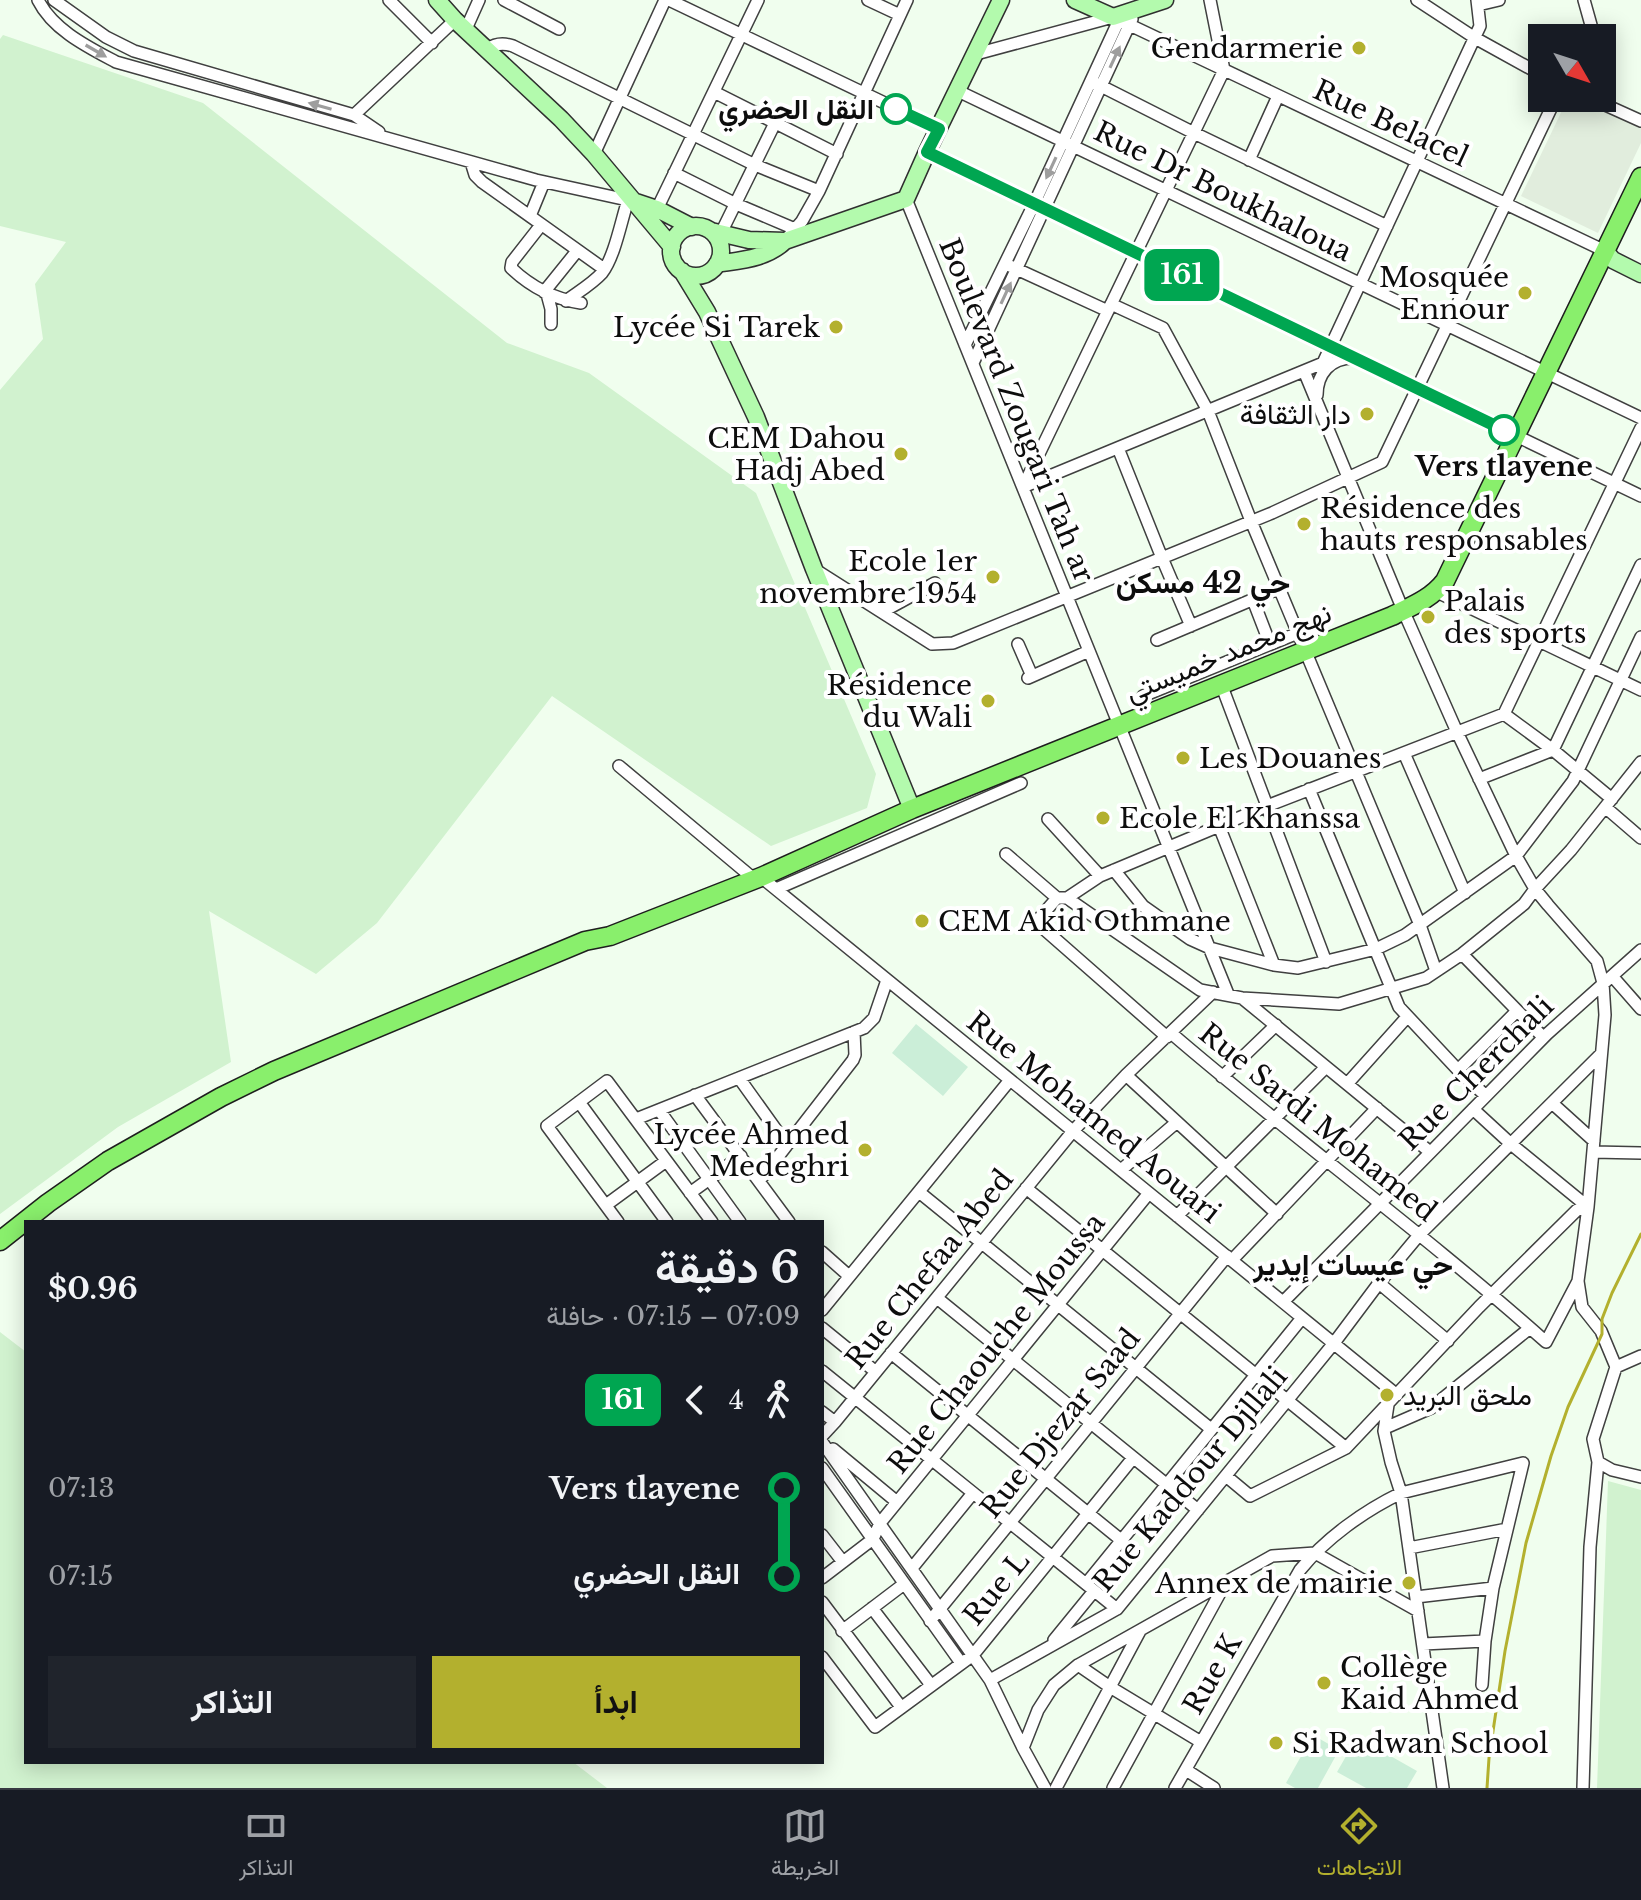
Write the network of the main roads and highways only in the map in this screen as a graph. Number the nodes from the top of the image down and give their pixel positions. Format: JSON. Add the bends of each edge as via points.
{"nodes":[{"id":1,"x":1641,"y":177,"type":"edge"},
{"id":2,"x":610,"y":936,"type":"junction"},
{"id":3,"x":27,"y":1220,"type":"edge"},
{"id":4,"x":45,"y":1220,"type":"edge"},
{"id":5,"x":24,"y":1222,"type":"edge"},
{"id":6,"x":24,"y":1234,"type":"edge"},
{"id":7,"x":0,"y":1241,"type":"edge"},
{"id":8,"x":0,"y":1251,"type":"edge"}],
"edges":[{"from":1,"to":2,"type":"main road","name":"نهج محمد خميستي","via":[[1437,592]]},
{"from":2,"to":3,"type":"main road","via":[[585,941],[274,1071],[108,1161]]},
{"from":2,"to":4,"type":"main road","via":[[197,1120]]},
{"from":5,"to":7,"type":"main road"},
{"from":6,"to":8,"type":"main road"}]}
